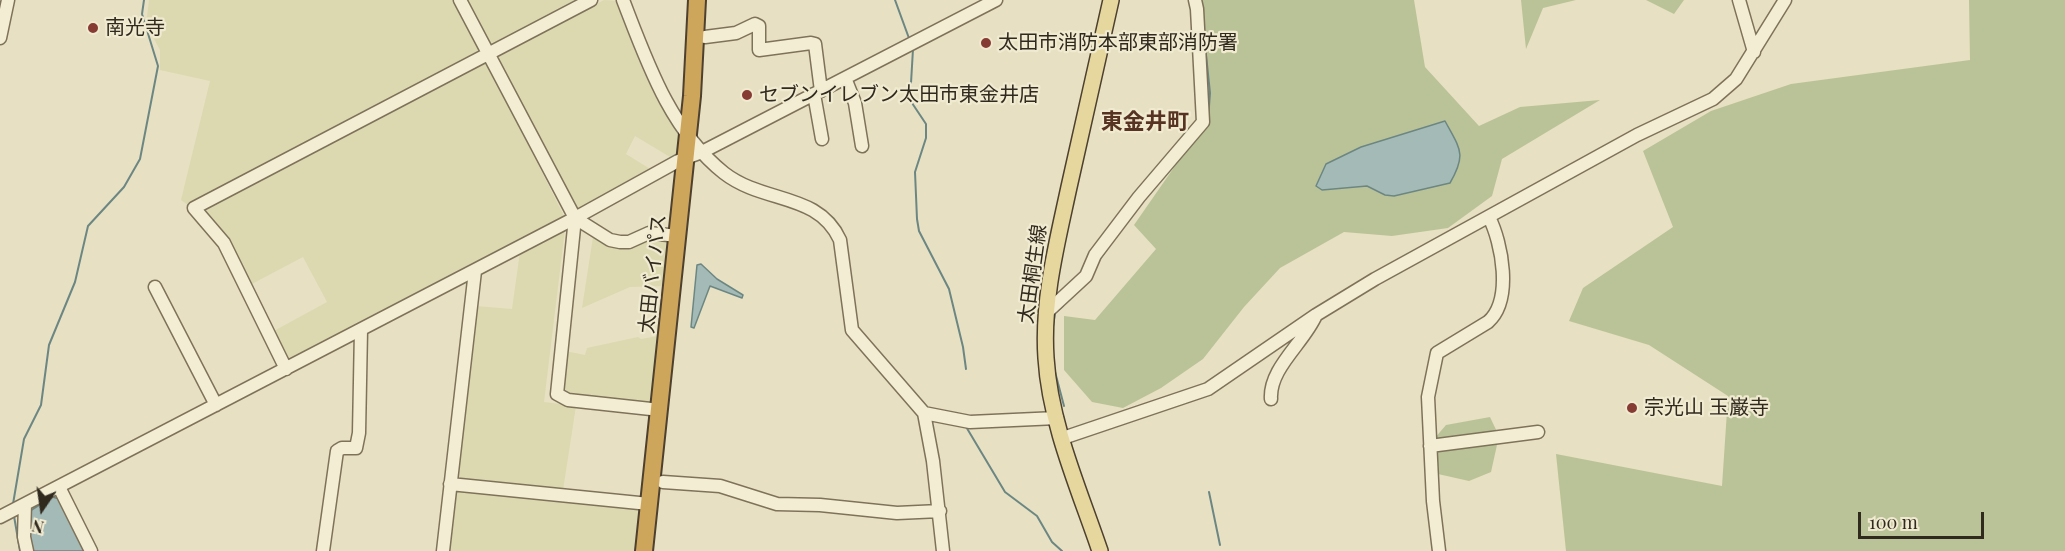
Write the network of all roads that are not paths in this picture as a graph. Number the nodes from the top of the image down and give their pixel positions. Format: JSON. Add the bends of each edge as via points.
{"nodes":[{"id":1,"x":9,"y":0,"type":"edge"},
{"id":2,"x":460,"y":0,"type":"edge"},
{"id":3,"x":591,"y":0,"type":"edge"},
{"id":4,"x":623,"y":0,"type":"edge"},
{"id":5,"x":696,"y":0,"type":"edge"},
{"id":6,"x":707,"y":0,"type":"edge"},
{"id":7,"x":996,"y":0,"type":"edge"},
{"id":8,"x":1111,"y":0,"type":"edge"},
{"id":9,"x":1195,"y":0,"type":"edge"},
{"id":10,"x":1739,"y":0,"type":"edge"},
{"id":11,"x":1785,"y":0,"type":"edge"},
{"id":12,"x":705,"y":37,"type":"junction"},
{"id":13,"x":0,"y":38,"type":"edge"},
{"id":14,"x":1754,"y":52,"type":"junction"},
{"id":15,"x":488,"y":53,"type":"junction"},
{"id":16,"x":845,"y":78,"type":"junction"},
{"id":17,"x":818,"y":92,"type":"junction"},
{"id":18,"x":688,"y":132,"type":"junction"},
{"id":19,"x":822,"y":139,"type":"dead end"},
{"id":20,"x":862,"y":146,"type":"dead end"},
{"id":21,"x":696,"y":152,"type":"junction"},
{"id":22,"x":1489,"y":217,"type":"junction"},
{"id":23,"x":575,"y":219,"type":"junction"},
{"id":24,"x":678,"y":236,"type":"junction"},
{"id":25,"x":475,"y":271,"type":"junction"},
{"id":26,"x":155,"y":287,"type":"dead end"},
{"id":27,"x":1046,"y":313,"type":"junction"},
{"id":28,"x":1316,"y":315,"type":"junction"},
{"id":29,"x":361,"y":330,"type":"junction"},
{"id":30,"x":286,"y":369,"type":"junction"},
{"id":31,"x":1270,"y":399,"type":"dead end"},
{"id":32,"x":216,"y":405,"type":"junction"},
{"id":33,"x":660,"y":410,"type":"junction"},
{"id":34,"x":924,"y":412,"type":"junction"},
{"id":35,"x":1057,"y":418,"type":"junction"},
{"id":36,"x":1538,"y":432,"type":"dead end"},
{"id":37,"x":1063,"y":438,"type":"junction"},
{"id":38,"x":1430,"y":446,"type":"junction"},
{"id":39,"x":663,"y":482,"type":"junction"},
{"id":40,"x":450,"y":484,"type":"junction"},
{"id":41,"x":59,"y":487,"type":"junction"},
{"id":42,"x":649,"y":504,"type":"junction"},
{"id":43,"x":13,"y":510,"type":"edge"},
{"id":44,"x":940,"y":511,"type":"junction"},
{"id":45,"x":27,"y":551,"type":"edge"},
{"id":46,"x":91,"y":551,"type":"edge"},
{"id":47,"x":323,"y":551,"type":"edge"},
{"id":48,"x":443,"y":551,"type":"edge"},
{"id":49,"x":644,"y":551,"type":"edge"},
{"id":50,"x":655,"y":551,"type":"edge"},
{"id":51,"x":943,"y":551,"type":"edge"},
{"id":52,"x":1100,"y":551,"type":"edge"},
{"id":53,"x":1439,"y":551,"type":"edge"}],
"edges":[{"from":1,"to":13,"type":"street"},
{"from":2,"to":15,"type":"street"},
{"from":3,"to":15,"type":"street"},
{"from":4,"to":18,"type":"street","via":[[657,87]]},
{"from":5,"to":18,"type":"highway","name":"太田バイパス"},
{"from":6,"to":12,"type":"highway","name":"太田バイパス"},
{"from":7,"to":16,"type":"street"},
{"from":8,"to":27,"type":"main road","name":"太田桐生線","via":[[1059,234]]},
{"from":9,"to":27,"type":"street","via":[[1203,122],[1139,197],[1095,255],[1086,276]]},
{"from":10,"to":14,"type":"street"},
{"from":11,"to":14,"type":"street"},
{"from":12,"to":17,"type":"street","via":[[736,33],[755,24],[759,26],[759,50],[811,42],[815,44]]},
{"from":12,"to":21,"type":"highway","name":"太田バイパス"},
{"from":14,"to":22,"type":"street","via":[[1736,79],[1713,99],[1637,135]]},
{"from":15,"to":23,"type":"street"},
{"from":15,"to":30,"type":"street","via":[[194,208],[224,243]]},
{"from":16,"to":17,"type":"street"},
{"from":16,"to":20,"type":"street","via":[[855,103]]},
{"from":17,"to":19,"type":"street"},
{"from":17,"to":21,"type":"street"},
{"from":18,"to":21,"type":"highway","name":"太田バイパス"},
{"from":21,"to":23,"type":"street"},
{"from":21,"to":24,"type":"highway","name":"太田バイパス"},
{"from":21,"to":34,"type":"street","via":[[737,182],[813,208],[831,222],[840,240],[852,330]]},
{"from":21,"to":39,"type":"highway","name":"太田バイパス"},
{"from":22,"to":28,"type":"street"},
{"from":22,"to":38,"type":"street","via":[[1502,258],[1498,306],[1488,322],[1446,345],[1435,356],[1428,397]]},
{"from":23,"to":24,"type":"street","via":[[620,242],[649,233]]},
{"from":23,"to":25,"type":"street"},
{"from":23,"to":33,"type":"street","via":[[557,394],[568,400]]},
{"from":24,"to":33,"type":"highway","name":"太田バイパス"},
{"from":25,"to":29,"type":"street"},
{"from":25,"to":40,"type":"street"},
{"from":26,"to":32,"type":"street"},
{"from":27,"to":35,"type":"main road","name":"太田桐生線","via":[[1046,360]]},
{"from":28,"to":31,"type":"street","via":[[1310,330],[1272,381]]},
{"from":28,"to":37,"type":"street","via":[[1208,389]]},
{"from":29,"to":30,"type":"street"},
{"from":29,"to":47,"type":"street","via":[[362,396],[356,448],[342,447],[337,451]]},
{"from":30,"to":32,"type":"street"},
{"from":32,"to":41,"type":"street"},
{"from":33,"to":42,"type":"highway","name":"太田バイパス"},
{"from":34,"to":35,"type":"street","via":[[970,422]]},
{"from":34,"to":44,"type":"street"},
{"from":35,"to":37,"type":"main road","name":"太田桐生線"},
{"from":36,"to":38,"type":"street"},
{"from":37,"to":52,"type":"main road","name":"太田桐生線"},
{"from":38,"to":53,"type":"street"},
{"from":39,"to":44,"type":"street","via":[[720,486],[777,504],[880,512]]},
{"from":39,"to":50,"type":"highway","name":"太田バイパス"},
{"from":40,"to":42,"type":"street"},
{"from":40,"to":48,"type":"street"},
{"from":41,"to":43,"type":"street"},
{"from":41,"to":46,"type":"street"},
{"from":42,"to":49,"type":"highway","name":"太田バイパス"},
{"from":43,"to":45,"type":"street"},
{"from":44,"to":51,"type":"street"}]}
